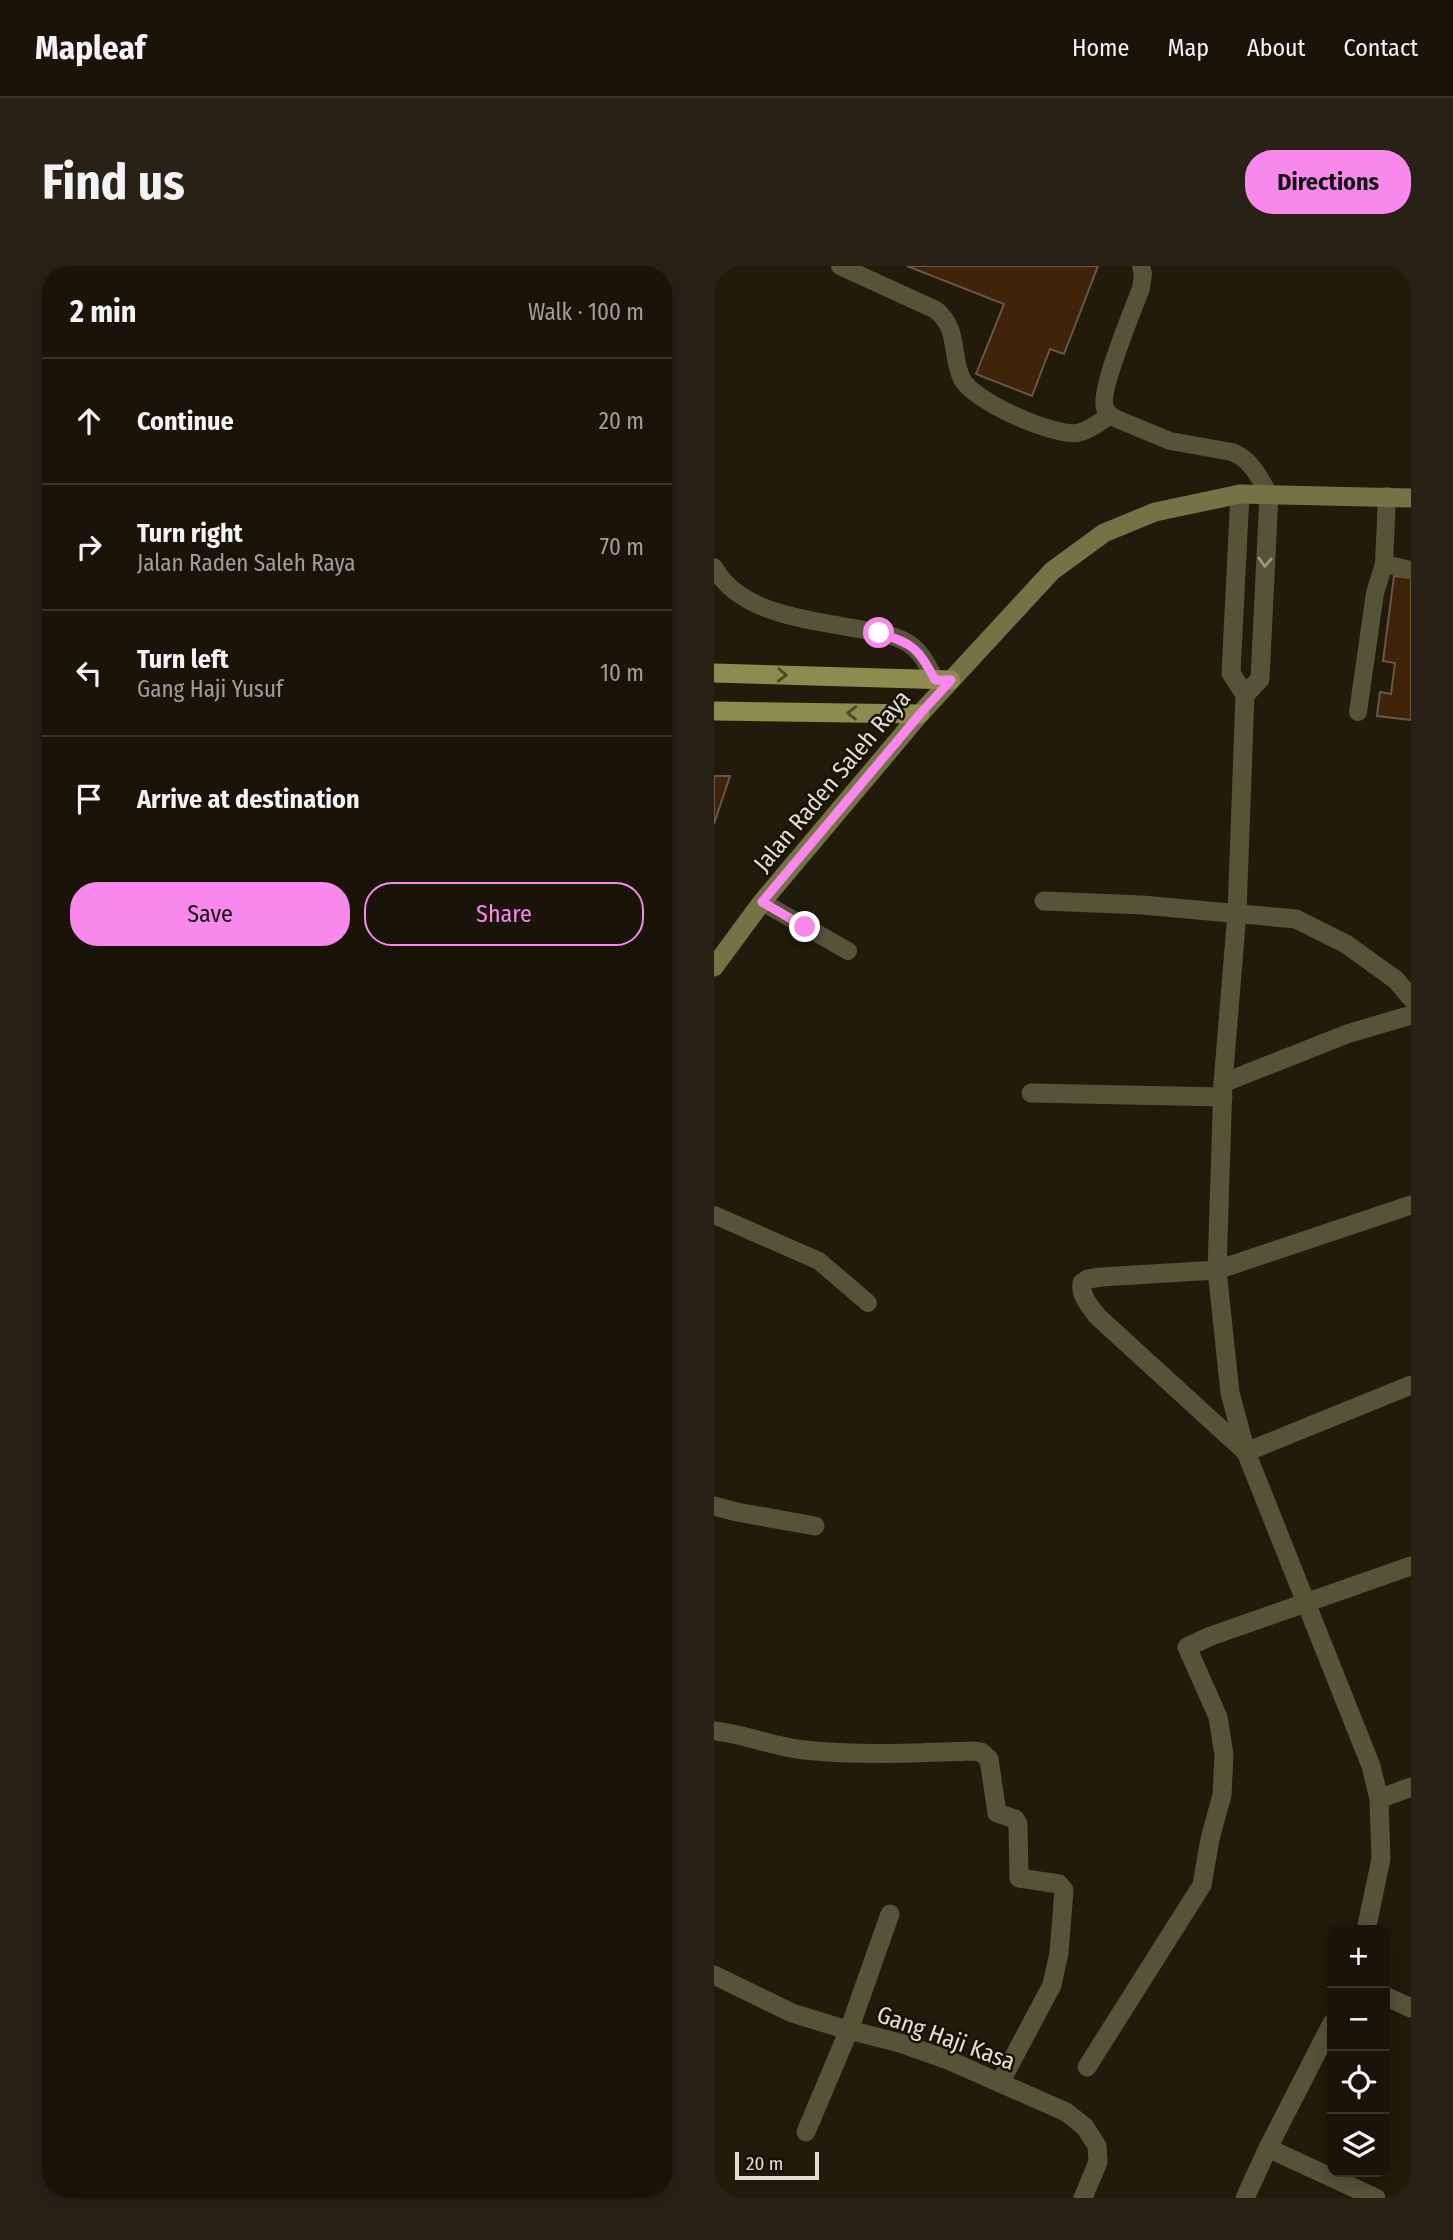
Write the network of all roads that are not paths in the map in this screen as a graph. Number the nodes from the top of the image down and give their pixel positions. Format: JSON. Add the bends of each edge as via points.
{"nodes":[{"id":1,"x":840,"y":266,"type":"edge"},
{"id":2,"x":1141,"y":266,"type":"edge"},
{"id":3,"x":1110,"y":415,"type":"junction"},
{"id":4,"x":1240,"y":494,"type":"junction"},
{"id":5,"x":1269,"y":494,"type":"junction"},
{"id":6,"x":1387,"y":496,"type":"junction"},
{"id":7,"x":1411,"y":498,"type":"edge"},
{"id":8,"x":1384,"y":564,"type":"junction"},
{"id":9,"x":714,"y":567,"type":"edge"},
{"id":10,"x":1411,"y":570,"type":"edge"},
{"id":11,"x":714,"y":673,"type":"edge"},
{"id":12,"x":943,"y":680,"type":"junction"},
{"id":13,"x":1245,"y":695,"type":"junction"},
{"id":14,"x":714,"y":711,"type":"edge"},
{"id":15,"x":1358,"y":712,"type":"dead end"},
{"id":16,"x":920,"y":714,"type":"junction"},
{"id":17,"x":1044,"y":901,"type":"dead end"},
{"id":18,"x":762,"y":902,"type":"junction"},
{"id":19,"x":1237,"y":913,"type":"junction"},
{"id":20,"x":848,"y":951,"type":"dead end"},
{"id":21,"x":714,"y":967,"type":"edge"},
{"id":22,"x":1411,"y":998,"type":"edge"},
{"id":23,"x":1411,"y":1015,"type":"edge"},
{"id":24,"x":1223,"y":1090,"type":"junction"},
{"id":25,"x":1031,"y":1093,"type":"dead end"},
{"id":26,"x":1411,"y":1205,"type":"edge"},
{"id":27,"x":714,"y":1215,"type":"edge"},
{"id":28,"x":1217,"y":1270,"type":"junction"},
{"id":29,"x":868,"y":1303,"type":"dead end"},
{"id":30,"x":1411,"y":1385,"type":"edge"},
{"id":31,"x":1246,"y":1452,"type":"junction"},
{"id":32,"x":714,"y":1506,"type":"edge"},
{"id":33,"x":814,"y":1526,"type":"dead end"},
{"id":34,"x":1411,"y":1566,"type":"edge"},
{"id":35,"x":1307,"y":1603,"type":"junction"},
{"id":36,"x":714,"y":1731,"type":"edge"},
{"id":37,"x":1411,"y":1787,"type":"edge"},
{"id":38,"x":1378,"y":1799,"type":"junction"},
{"id":39,"x":890,"y":1914,"type":"dead end"},
{"id":40,"x":1367,"y":1925,"type":"edge"},
{"id":41,"x":714,"y":1975,"type":"edge"},
{"id":42,"x":1390,"y":1998,"type":"edge"},
{"id":43,"x":1411,"y":2008,"type":"edge"},
{"id":44,"x":849,"y":2030,"type":"junction"},
{"id":45,"x":1327,"y":2033,"type":"edge"},
{"id":46,"x":1087,"y":2067,"type":"dead end"},
{"id":47,"x":1000,"y":2083,"type":"junction"},
{"id":48,"x":806,"y":2132,"type":"dead end"},
{"id":49,"x":1268,"y":2148,"type":"junction"},
{"id":50,"x":1083,"y":2198,"type":"edge"},
{"id":51,"x":1245,"y":2198,"type":"edge"},
{"id":52,"x":1377,"y":2198,"type":"edge"}],
"edges":[{"from":1,"to":3,"type":"lane","via":[[945,317],[962,380],[981,398],[1033,424],[1067,433],[1092,428]]},
{"from":2,"to":3,"type":"lane","via":[[1141,288],[1104,399]]},
{"from":3,"to":5,"type":"lane","via":[[1170,441],[1241,456]]},
{"from":4,"to":5,"type":"main road","name":"Jalan Raden Saleh Raya"},
{"from":4,"to":12,"type":"main road","name":"Jalan Raden Saleh Raya","via":[[1155,512],[1104,533],[1052,571]]},
{"from":4,"to":13,"type":"street","via":[[1231,673]]},
{"from":5,"to":6,"type":"main road","name":"Jalan Raden Saleh Raya"},
{"from":5,"to":13,"type":"street","one_way":true,"via":[[1259,678]]},
{"from":6,"to":7,"type":"main road","name":"Jalan Raden Saleh Raya"},
{"from":6,"to":8,"type":"lane"},
{"from":8,"to":10,"type":"lane"},
{"from":8,"to":15,"type":"lane","via":[[1375,593]]},
{"from":9,"to":12,"type":"lane","via":[[733,592],[760,607],[906,642]]},
{"from":11,"to":12,"type":"main road","one_way":true},
{"from":12,"to":16,"type":"main road","name":"Jalan Raden Saleh Raya"},
{"from":13,"to":19,"type":"street"},
{"from":16,"to":14,"type":"main road","one_way":true},
{"from":16,"to":18,"type":"main road","name":"Jalan Raden Saleh Raya"},
{"from":17,"to":19,"type":"street"},
{"from":18,"to":20,"type":"lane"},
{"from":18,"to":21,"type":"main road","name":"Jalan Raden Saleh Raya"},
{"from":19,"to":22,"type":"street","via":[[1296,919],[1346,943],[1396,980]]},
{"from":19,"to":24,"type":"street"},
{"from":23,"to":24,"type":"street","via":[[1347,1034]]},
{"from":24,"to":25,"type":"street"},
{"from":24,"to":28,"type":"street"},
{"from":26,"to":28,"type":"street"},
{"from":27,"to":29,"type":"lane","via":[[819,1261]]},
{"from":28,"to":31,"type":"street","via":[[1230,1393]]},
{"from":28,"to":31,"type":"street","via":[[1101,1277],[1088,1279],[1081,1289],[1097,1316]]},
{"from":30,"to":31,"type":"street"},
{"from":31,"to":35,"type":"street"},
{"from":32,"to":33,"type":"street"},
{"from":34,"to":35,"type":"street"},
{"from":35,"to":38,"type":"street","via":[[1371,1766]]},
{"from":35,"to":46,"type":"street","via":[[1187,1647],[1218,1717],[1224,1755],[1222,1796],[1202,1885]]},
{"from":36,"to":47,"type":"street","via":[[802,1750],[972,1751],[989,1759],[997,1813],[1018,1825],[1019,1878],[1059,1884],[1064,1889],[1052,1985]]},
{"from":37,"to":38,"type":"street"},
{"from":38,"to":40,"type":"street","via":[[1381,1859]]},
{"from":39,"to":44,"type":"street"},
{"from":41,"to":44,"type":"street","name":"Gang Haji Kasa","via":[[793,2013]]},
{"from":42,"to":43,"type":"street"},
{"from":44,"to":47,"type":"street","name":"Gang Haji Kasa","via":[[900,2043]]},
{"from":44,"to":48,"type":"street"},
{"from":45,"to":49,"type":"street"},
{"from":47,"to":50,"type":"street","name":"Gang Haji Kasa","via":[[1066,2112],[1092,2136],[1098,2162]]},
{"from":49,"to":51,"type":"street"},
{"from":49,"to":52,"type":"street"}]}
